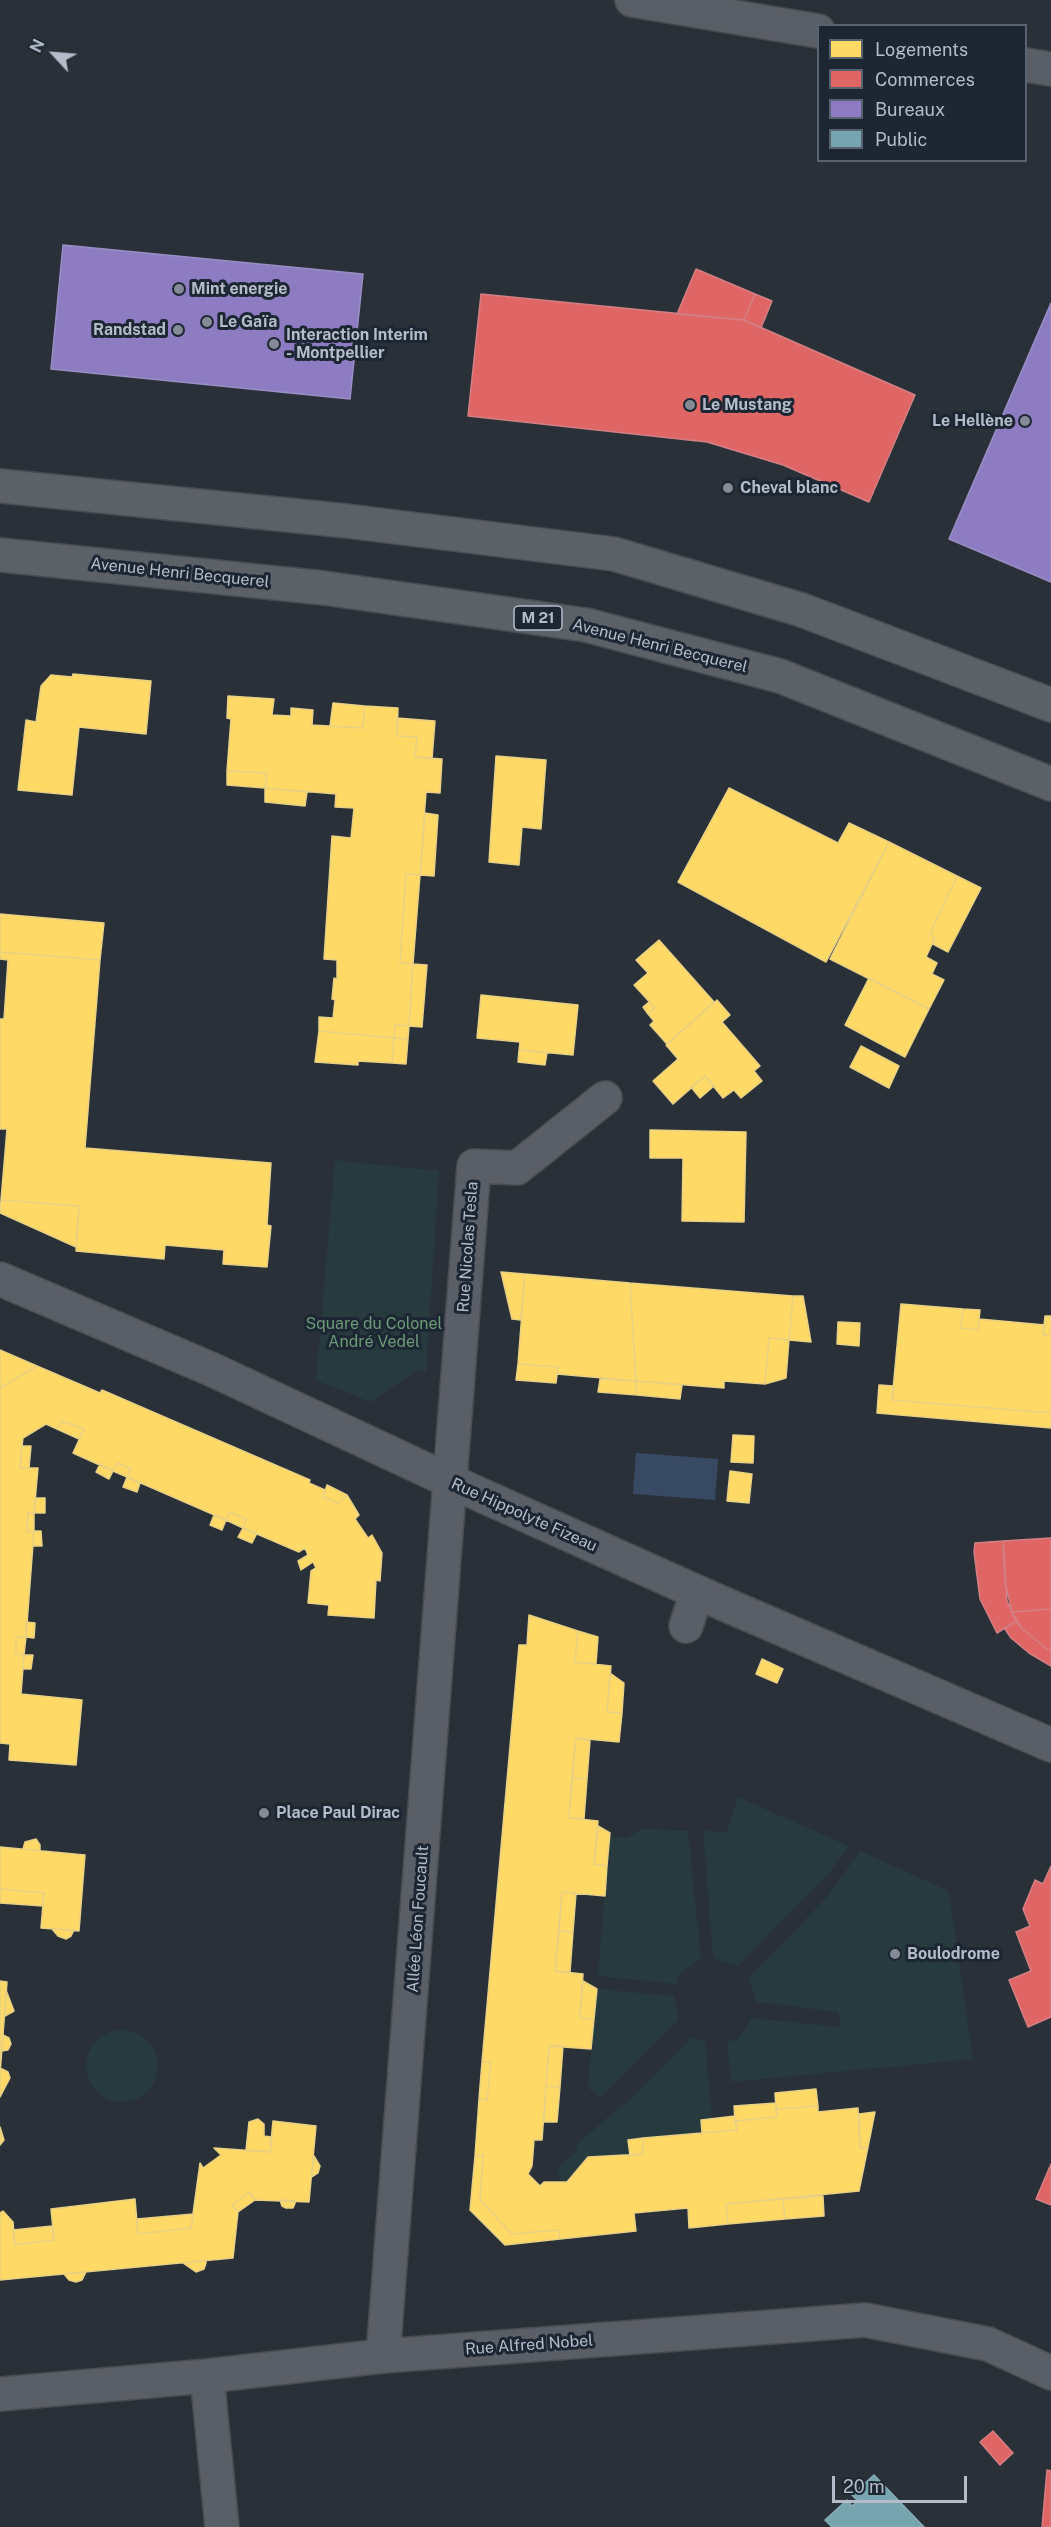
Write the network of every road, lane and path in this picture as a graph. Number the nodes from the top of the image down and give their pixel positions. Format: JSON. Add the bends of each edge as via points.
{"nodes":[{"id":1,"x":632,"y":0,"type":"edge"},
{"id":2,"x":817,"y":31,"type":"edge"},
{"id":3,"x":1027,"y":65,"type":"edge"},
{"id":4,"x":1051,"y":69,"type":"edge"},
{"id":5,"x":0,"y":486,"type":"edge"},
{"id":6,"x":0,"y":555,"type":"edge"},
{"id":7,"x":1051,"y":705,"type":"edge"},
{"id":8,"x":1051,"y":784,"type":"edge"},
{"id":9,"x":605,"y":1098,"type":"dead end"},
{"id":10,"x":0,"y":1279,"type":"edge"},
{"id":11,"x":452,"y":1482,"type":"junction"},
{"id":12,"x":698,"y":1592,"type":"junction"},
{"id":13,"x":686,"y":1626,"type":"dead end"},
{"id":14,"x":1051,"y":1745,"type":"edge"},
{"id":15,"x":383,"y":2356,"type":"junction"},
{"id":16,"x":1051,"y":2373,"type":"edge"},
{"id":17,"x":207,"y":2376,"type":"junction"},
{"id":18,"x":0,"y":2394,"type":"edge"},
{"id":19,"x":222,"y":2527,"type":"edge"}],
"edges":[{"from":1,"to":2,"type":"street"},
{"from":3,"to":4,"type":"street"},
{"from":5,"to":7,"type":"main road","via":[[347,521],[614,554],[802,610]]},
{"from":6,"to":8,"type":"main road","name":"Avenue Henri Becquerel","number":"M 21","via":[[324,588],[586,625],[780,676]]},
{"from":9,"to":11,"type":"street","name":"Rue Nicolas Tesla","via":[[517,1168],[474,1166]]},
{"from":10,"to":11,"type":"street","name":"Rue Hippolyte Fizeau","via":[[213,1370]]},
{"from":11,"to":12,"type":"street","name":"Rue Hippolyte Fizeau"},
{"from":11,"to":15,"type":"street","name":"Allée Léon Foucault"},
{"from":12,"to":13,"type":"street"},
{"from":12,"to":14,"type":"street","name":"Rue Hippolyte Fizeau"},
{"from":15,"to":16,"type":"street","name":"Rue Alfred Nobel","via":[[865,2320],[988,2344]]},
{"from":15,"to":17,"type":"street","name":"Rue Alfred Nobel"},
{"from":17,"to":18,"type":"street","name":"Rue Alfred Nobel"},
{"from":17,"to":19,"type":"street"}]}
